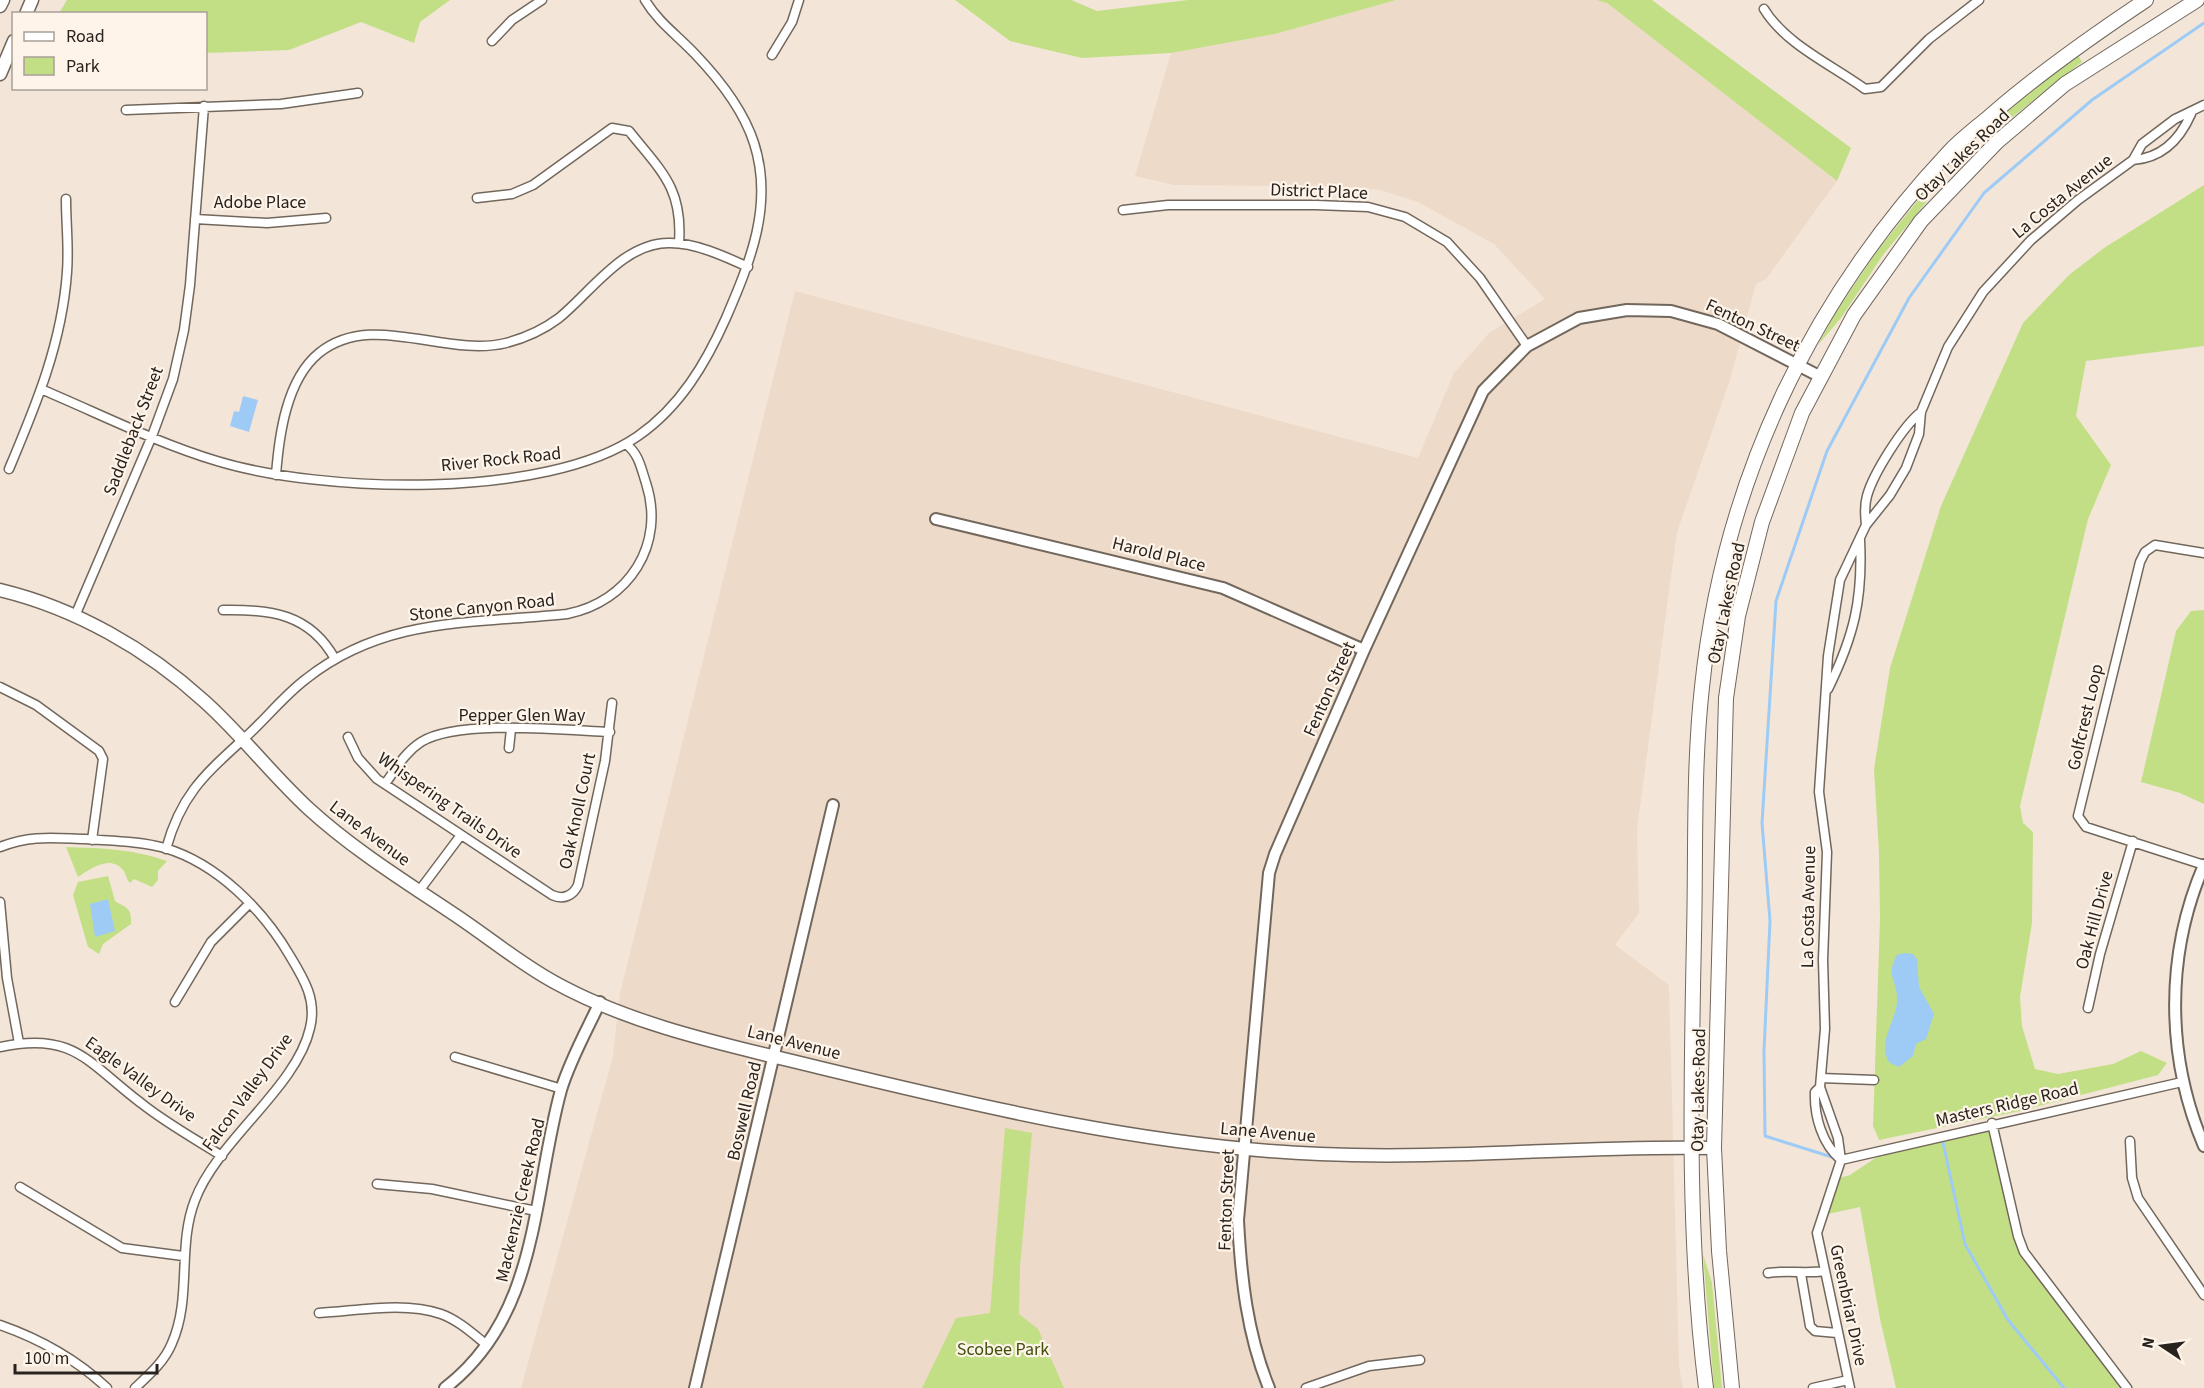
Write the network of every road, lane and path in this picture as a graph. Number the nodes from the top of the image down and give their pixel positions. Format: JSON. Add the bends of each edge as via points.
{"nodes":[{"id":1,"x":3,"y":0,"type":"edge"},
{"id":2,"x":542,"y":0,"type":"edge"},
{"id":3,"x":645,"y":0,"type":"edge"},
{"id":4,"x":799,"y":0,"type":"edge"},
{"id":5,"x":1979,"y":0,"type":"edge"},
{"id":6,"x":2146,"y":0,"type":"edge"},
{"id":7,"x":2197,"y":0,"type":"edge"},
{"id":8,"x":0,"y":6,"type":"edge"},
{"id":9,"x":1764,"y":9,"type":"dead end"},
{"id":10,"x":492,"y":41,"type":"dead end"},
{"id":11,"x":12,"y":46,"type":"edge"},
{"id":12,"x":772,"y":55,"type":"dead end"},
{"id":13,"x":0,"y":74,"type":"edge"},
{"id":14,"x":358,"y":93,"type":"dead end"},
{"id":15,"x":2204,"y":105,"type":"edge"},
{"id":16,"x":204,"y":106,"type":"junction"},
{"id":17,"x":126,"y":110,"type":"dead end"},
{"id":18,"x":2191,"y":114,"type":"junction"},
{"id":19,"x":2133,"y":160,"type":"junction"},
{"id":20,"x":477,"y":198,"type":"dead end"},
{"id":21,"x":66,"y":199,"type":"dead end"},
{"id":22,"x":1123,"y":210,"type":"dead end"},
{"id":23,"x":326,"y":218,"type":"dead end"},
{"id":24,"x":195,"y":219,"type":"junction"},
{"id":25,"x":680,"y":243,"type":"junction"},
{"id":26,"x":748,"y":267,"type":"junction"},
{"id":27,"x":1527,"y":346,"type":"junction"},
{"id":28,"x":1796,"y":363,"type":"junction"},
{"id":29,"x":1821,"y":377,"type":"junction"},
{"id":30,"x":43,"y":390,"type":"junction"},
{"id":31,"x":1921,"y":412,"type":"junction"},
{"id":32,"x":152,"y":436,"type":"junction"},
{"id":33,"x":626,"y":444,"type":"junction"},
{"id":34,"x":9,"y":469,"type":"dead end"},
{"id":35,"x":276,"y":475,"type":"junction"},
{"id":36,"x":936,"y":519,"type":"dead end"},
{"id":37,"x":1866,"y":525,"type":"junction"},
{"id":38,"x":1860,"y":538,"type":"junction"},
{"id":39,"x":2204,"y":553,"type":"edge"},
{"id":40,"x":0,"y":590,"type":"edge"},
{"id":41,"x":223,"y":610,"type":"dead end"},
{"id":42,"x":75,"y":616,"type":"junction"},
{"id":43,"x":1364,"y":650,"type":"junction"},
{"id":44,"x":335,"y":659,"type":"junction"},
{"id":45,"x":0,"y":687,"type":"edge"},
{"id":46,"x":1826,"y":692,"type":"junction"},
{"id":47,"x":612,"y":703,"type":"dead end"},
{"id":48,"x":511,"y":729,"type":"junction"},
{"id":49,"x":610,"y":732,"type":"junction"},
{"id":50,"x":348,"y":736,"type":"dead end"},
{"id":51,"x":242,"y":740,"type":"junction"},
{"id":52,"x":509,"y":748,"type":"dead end"},
{"id":53,"x":385,"y":784,"type":"junction"},
{"id":54,"x":834,"y":806,"type":"dead end"},
{"id":55,"x":462,"y":835,"type":"junction"},
{"id":56,"x":92,"y":840,"type":"junction"},
{"id":57,"x":2133,"y":841,"type":"junction"},
{"id":58,"x":0,"y":847,"type":"edge"},
{"id":59,"x":166,"y":849,"type":"junction"},
{"id":60,"x":2204,"y":865,"type":"edge"},
{"id":61,"x":545,"y":890,"type":"joint"},
{"id":62,"x":419,"y":891,"type":"junction"},
{"id":63,"x":0,"y":902,"type":"edge"},
{"id":64,"x":250,"y":903,"type":"junction"},
{"id":65,"x":2,"y":925,"type":"edge"},
{"id":66,"x":176,"y":1002,"type":"dead end"},
{"id":67,"x":600,"y":1002,"type":"junction"},
{"id":68,"x":2088,"y":1008,"type":"dead end"},
{"id":69,"x":19,"y":1042,"type":"junction"},
{"id":70,"x":0,"y":1047,"type":"edge"},
{"id":71,"x":773,"y":1056,"type":"junction"},
{"id":72,"x":454,"y":1057,"type":"dead end"},
{"id":73,"x":1874,"y":1080,"type":"dead end"},
{"id":74,"x":2182,"y":1082,"type":"junction"},
{"id":75,"x":1821,"y":1083,"type":"junction"},
{"id":76,"x":562,"y":1089,"type":"junction"},
{"id":77,"x":1992,"y":1124,"type":"junction"},
{"id":78,"x":2130,"y":1141,"type":"dead end"},
{"id":79,"x":2204,"y":1146,"type":"edge"},
{"id":80,"x":1690,"y":1147,"type":"junction"},
{"id":81,"x":1244,"y":1148,"type":"junction"},
{"id":82,"x":1714,"y":1148,"type":"junction"},
{"id":83,"x":222,"y":1156,"type":"junction"},
{"id":84,"x":1840,"y":1160,"type":"junction"},
{"id":85,"x":377,"y":1184,"type":"dead end"},
{"id":86,"x":20,"y":1188,"type":"dead end"},
{"id":87,"x":536,"y":1211,"type":"junction"},
{"id":88,"x":183,"y":1256,"type":"junction"},
{"id":89,"x":1825,"y":1271,"type":"junction"},
{"id":90,"x":1768,"y":1273,"type":"dead end"},
{"id":91,"x":1801,"y":1274,"type":"junction"},
{"id":92,"x":2204,"y":1294,"type":"edge"},
{"id":93,"x":319,"y":1312,"type":"dead end"},
{"id":94,"x":0,"y":1325,"type":"edge"},
{"id":95,"x":1837,"y":1333,"type":"junction"},
{"id":96,"x":487,"y":1345,"type":"junction"},
{"id":97,"x":1420,"y":1360,"type":"dead end"},
{"id":98,"x":1849,"y":1384,"type":"edge"},
{"id":99,"x":107,"y":1388,"type":"edge"},
{"id":100,"x":135,"y":1388,"type":"edge"},
{"id":101,"x":445,"y":1388,"type":"edge"},
{"id":102,"x":695,"y":1388,"type":"edge"},
{"id":103,"x":1269,"y":1388,"type":"edge"},
{"id":104,"x":1306,"y":1388,"type":"edge"},
{"id":105,"x":1706,"y":1388,"type":"edge"},
{"id":106,"x":1732,"y":1388,"type":"edge"},
{"id":107,"x":1813,"y":1388,"type":"edge"},
{"id":108,"x":2127,"y":1388,"type":"edge"}],
"edges":[{"from":1,"to":8,"type":"main road"},
{"from":2,"to":10,"type":"street","via":[[512,20]]},
{"from":3,"to":26,"type":"street","name":"River Rock Road","via":[[655,17],[696,54],[729,94],[750,130],[758,156],[762,195]]},
{"from":4,"to":12,"type":"street","via":[[792,22]]},
{"from":5,"to":9,"type":"street","via":[[1929,39],[1881,87],[1865,89],[1794,43]]},
{"from":6,"to":28,"type":"main road","name":"Otay Lakes Road","via":[[2036,76],[1951,150],[1865,254],[1834,297]]},
{"from":7,"to":29,"type":"main road","name":"Otay Lakes Road","via":[[2065,84],[1997,142],[1921,221],[1854,315]]},
{"from":11,"to":13,"type":"main road"},
{"from":14,"to":16,"type":"street","via":[[281,104]]},
{"from":15,"to":18,"type":"street","name":"La Costa Avenue"},
{"from":16,"to":17,"type":"street"},
{"from":16,"to":24,"type":"street","name":"Saddleback Street"},
{"from":18,"to":19,"type":"street","name":"La Costa Avenue","via":[[2175,119],[2142,144]]},
{"from":18,"to":19,"type":"street","name":"La Costa Avenue","via":[[2182,134],[2151,159]]},
{"from":19,"to":31,"type":"street","name":"La Costa Avenue","via":[[2031,240],[1983,292],[1948,347]]},
{"from":20,"to":25,"type":"street","via":[[512,194],[533,184],[612,128],[620,127],[628,131],[673,187]]},
{"from":21,"to":30,"type":"street","via":[[66,288]]},
{"from":22,"to":27,"type":"street","name":"District Place","via":[[1168,205],[1316,205],[1368,207],[1405,217],[1447,242],[1480,278]]},
{"from":23,"to":24,"type":"street","name":"Adobe Place","via":[[267,223]]},
{"from":24,"to":32,"type":"street","name":"Saddleback Street","via":[[184,330],[173,379]]},
{"from":25,"to":26,"type":"street"},
{"from":25,"to":35,"type":"street","via":[[661,243],[636,252],[559,318],[504,343],[469,345],[370,335],[333,344],[308,364],[292,393]]},
{"from":26,"to":33,"type":"street","name":"River Rock Road","via":[[695,377],[663,414]]},
{"from":27,"to":28,"type":"street","name":"Fenton Street","via":[[1579,318],[1656,310],[1710,321]]},
{"from":27,"to":43,"type":"street","name":"Fenton Street","via":[[1484,391]]},
{"from":28,"to":29,"type":"street","name":"Fenton Street"},
{"from":28,"to":80,"type":"main road","name":"Otay Lakes Road","via":[[1762,439],[1733,522],[1701,688]]},
{"from":29,"to":82,"type":"main road","name":"Otay Lakes Road","via":[[1802,413],[1762,522],[1738,616],[1726,698]]},
{"from":30,"to":32,"type":"street","name":"River Rock Road"},
{"from":30,"to":34,"type":"street"},
{"from":31,"to":37,"type":"street","name":"La Costa Avenue","via":[[1919,434],[1906,468]]},
{"from":31,"to":37,"type":"street","name":"La Costa Avenue","via":[[1903,429],[1867,496]]},
{"from":32,"to":35,"type":"street","name":"River Rock Road","via":[[217,461]]},
{"from":32,"to":42,"type":"street","name":"Saddleback Street"},
{"from":33,"to":35,"type":"street","name":"River Rock Road","via":[[557,471],[472,481],[361,485]]},
{"from":33,"to":44,"type":"street","name":"Stone Canyon Road","via":[[636,452],[651,497],[652,526],[640,564],[608,598],[586,610],[567,614],[415,627]]},
{"from":36,"to":43,"type":"street","name":"Harold Place","via":[[1223,588]]},
{"from":37,"to":38,"type":"street","name":"La Costa Avenue"},
{"from":38,"to":46,"type":"street","name":"La Costa Avenue","via":[[1840,580]]},
{"from":38,"to":46,"type":"street","name":"La Costa Avenue","via":[[1861,585],[1856,620]]},
{"from":39,"to":57,"type":"street","name":"Golfcrest Loop","via":[[2155,545],[2145,552],[2135,580],[2078,816],[2086,827]]},
{"from":40,"to":42,"type":"main road","name":"Lane Avenue","via":[[41,601]]},
{"from":41,"to":44,"type":"street","via":[[266,610],[288,615],[316,633]]},
{"from":42,"to":51,"type":"main road","name":"Lane Avenue","via":[[159,665],[205,701]]},
{"from":43,"to":81,"type":"street","name":"Fenton Street","via":[[1269,873]]},
{"from":44,"to":51,"type":"street","name":"Stone Canyon Road","via":[[305,679]]},
{"from":45,"to":56,"type":"street","via":[[36,705],[99,751],[103,759]]},
{"from":46,"to":75,"type":"street","name":"La Costa Avenue","via":[[1819,792],[1827,852]]},
{"from":47,"to":49,"type":"street","name":"Oak Knoll Court"},
{"from":48,"to":49,"type":"street","name":"Pepper Glen Way"},
{"from":48,"to":52,"type":"street"},
{"from":48,"to":53,"type":"street","name":"Pepper Glen Way","via":[[454,731],[434,736],[409,751]]},
{"from":49,"to":61,"type":"street","name":"Oak Knoll Court","via":[[578,885],[564,897]]},
{"from":50,"to":53,"type":"street","name":"Whispering Trails Drive","via":[[363,766]]},
{"from":51,"to":59,"type":"street","name":"Stone Canyon Road","via":[[187,795],[176,815]]},
{"from":51,"to":62,"type":"main road","name":"Lane Avenue","via":[[317,816],[358,850]]},
{"from":53,"to":55,"type":"street","name":"Whispering Trails Drive"},
{"from":54,"to":71,"type":"street","name":"Boswell Road"},
{"from":55,"to":61,"type":"street","name":"Whispering Trails Drive"},
{"from":55,"to":62,"type":"street"},
{"from":56,"to":58,"type":"street","name":"Falcon Valley Drive","via":[[33,837]]},
{"from":56,"to":59,"type":"street","name":"Falcon Valley Drive","via":[[130,841]]},
{"from":57,"to":60,"type":"street","name":"Golfcrest Loop"},
{"from":57,"to":68,"type":"street","name":"Oak Hill Drive"},
{"from":59,"to":64,"type":"street","name":"Falcon Valley Drive","via":[[218,876]]},
{"from":60,"to":74,"type":"street","via":[[2186,914],[2175,978]]},
{"from":62,"to":67,"type":"main road","name":"Lane Avenue","via":[[531,968]]},
{"from":63,"to":65,"type":"street"},
{"from":64,"to":66,"type":"street","via":[[211,942]]},
{"from":64,"to":83,"type":"street","name":"Falcon Valley Drive","via":[[301,974],[311,1001],[312,1020],[295,1062]]},
{"from":65,"to":69,"type":"street"},
{"from":67,"to":71,"type":"main road","name":"Lane Avenue","via":[[710,1040]]},
{"from":67,"to":76,"type":"street","name":"Mackenzie Creek Road"},
{"from":69,"to":70,"type":"street","name":"Eagle Valley Drive"},
{"from":69,"to":83,"type":"street","name":"Eagle Valley Drive","via":[[47,1042],[74,1050],[141,1104]]},
{"from":71,"to":81,"type":"main road","name":"Lane Avenue","via":[[1035,1119]]},
{"from":71,"to":102,"type":"street","name":"Boswell Road"},
{"from":72,"to":76,"type":"street"},
{"from":73,"to":75,"type":"street"},
{"from":74,"to":77,"type":"street","name":"Masters Ridge Road"},
{"from":74,"to":79,"type":"street"},
{"from":75,"to":84,"type":"street","name":"La Costa Avenue","via":[[1838,1138]]},
{"from":75,"to":84,"type":"street","name":"La Costa Avenue","via":[[1815,1092],[1814,1108],[1828,1149]]},
{"from":76,"to":87,"type":"street","name":"Mackenzie Creek Road"},
{"from":77,"to":84,"type":"street","name":"Masters Ridge Road"},
{"from":77,"to":108,"type":"street","via":[[2024,1252]]},
{"from":78,"to":92,"type":"street","via":[[2132,1178],[2138,1198]]},
{"from":80,"to":81,"type":"main road","name":"Lane Avenue","via":[[1401,1156]]},
{"from":80,"to":82,"type":"main road","name":"Lane Avenue"},
{"from":80,"to":105,"type":"main road","name":"Otay Lakes Road","via":[[1693,1253]]},
{"from":81,"to":103,"type":"street","name":"Fenton Street","via":[[1238,1220],[1241,1276]]},
{"from":82,"to":106,"type":"main road","name":"Otay Lakes Road"},
{"from":83,"to":88,"type":"street","name":"Falcon Valley Drive","via":[[207,1175],[195,1201]]},
{"from":84,"to":89,"type":"street","name":"Greenbriar Drive","via":[[1817,1233]]},
{"from":85,"to":87,"type":"street","via":[[438,1190]]},
{"from":86,"to":88,"type":"street","via":[[122,1248]]},
{"from":87,"to":96,"type":"street","name":"Mackenzie Creek Road","via":[[513,1299]]},
{"from":88,"to":100,"type":"street","name":"Falcon Valley Drive","via":[[183,1292],[172,1344]]},
{"from":89,"to":91,"type":"street"},
{"from":89,"to":95,"type":"street","name":"Greenbriar Drive"},
{"from":90,"to":91,"type":"street","via":[[1787,1270]]},
{"from":91,"to":95,"type":"street","via":[[1810,1326],[1815,1331]]},
{"from":93,"to":96,"type":"street","via":[[407,1308],[439,1313]]},
{"from":94,"to":99,"type":"street","via":[[28,1335],[67,1357]]},
{"from":95,"to":98,"type":"street","name":"Greenbriar Drive"},
{"from":96,"to":101,"type":"street","name":"Mackenzie Creek Road","via":[[462,1375]]},
{"from":97,"to":104,"type":"street","via":[[1369,1366]]},
{"from":98,"to":107,"type":"street"}]}
